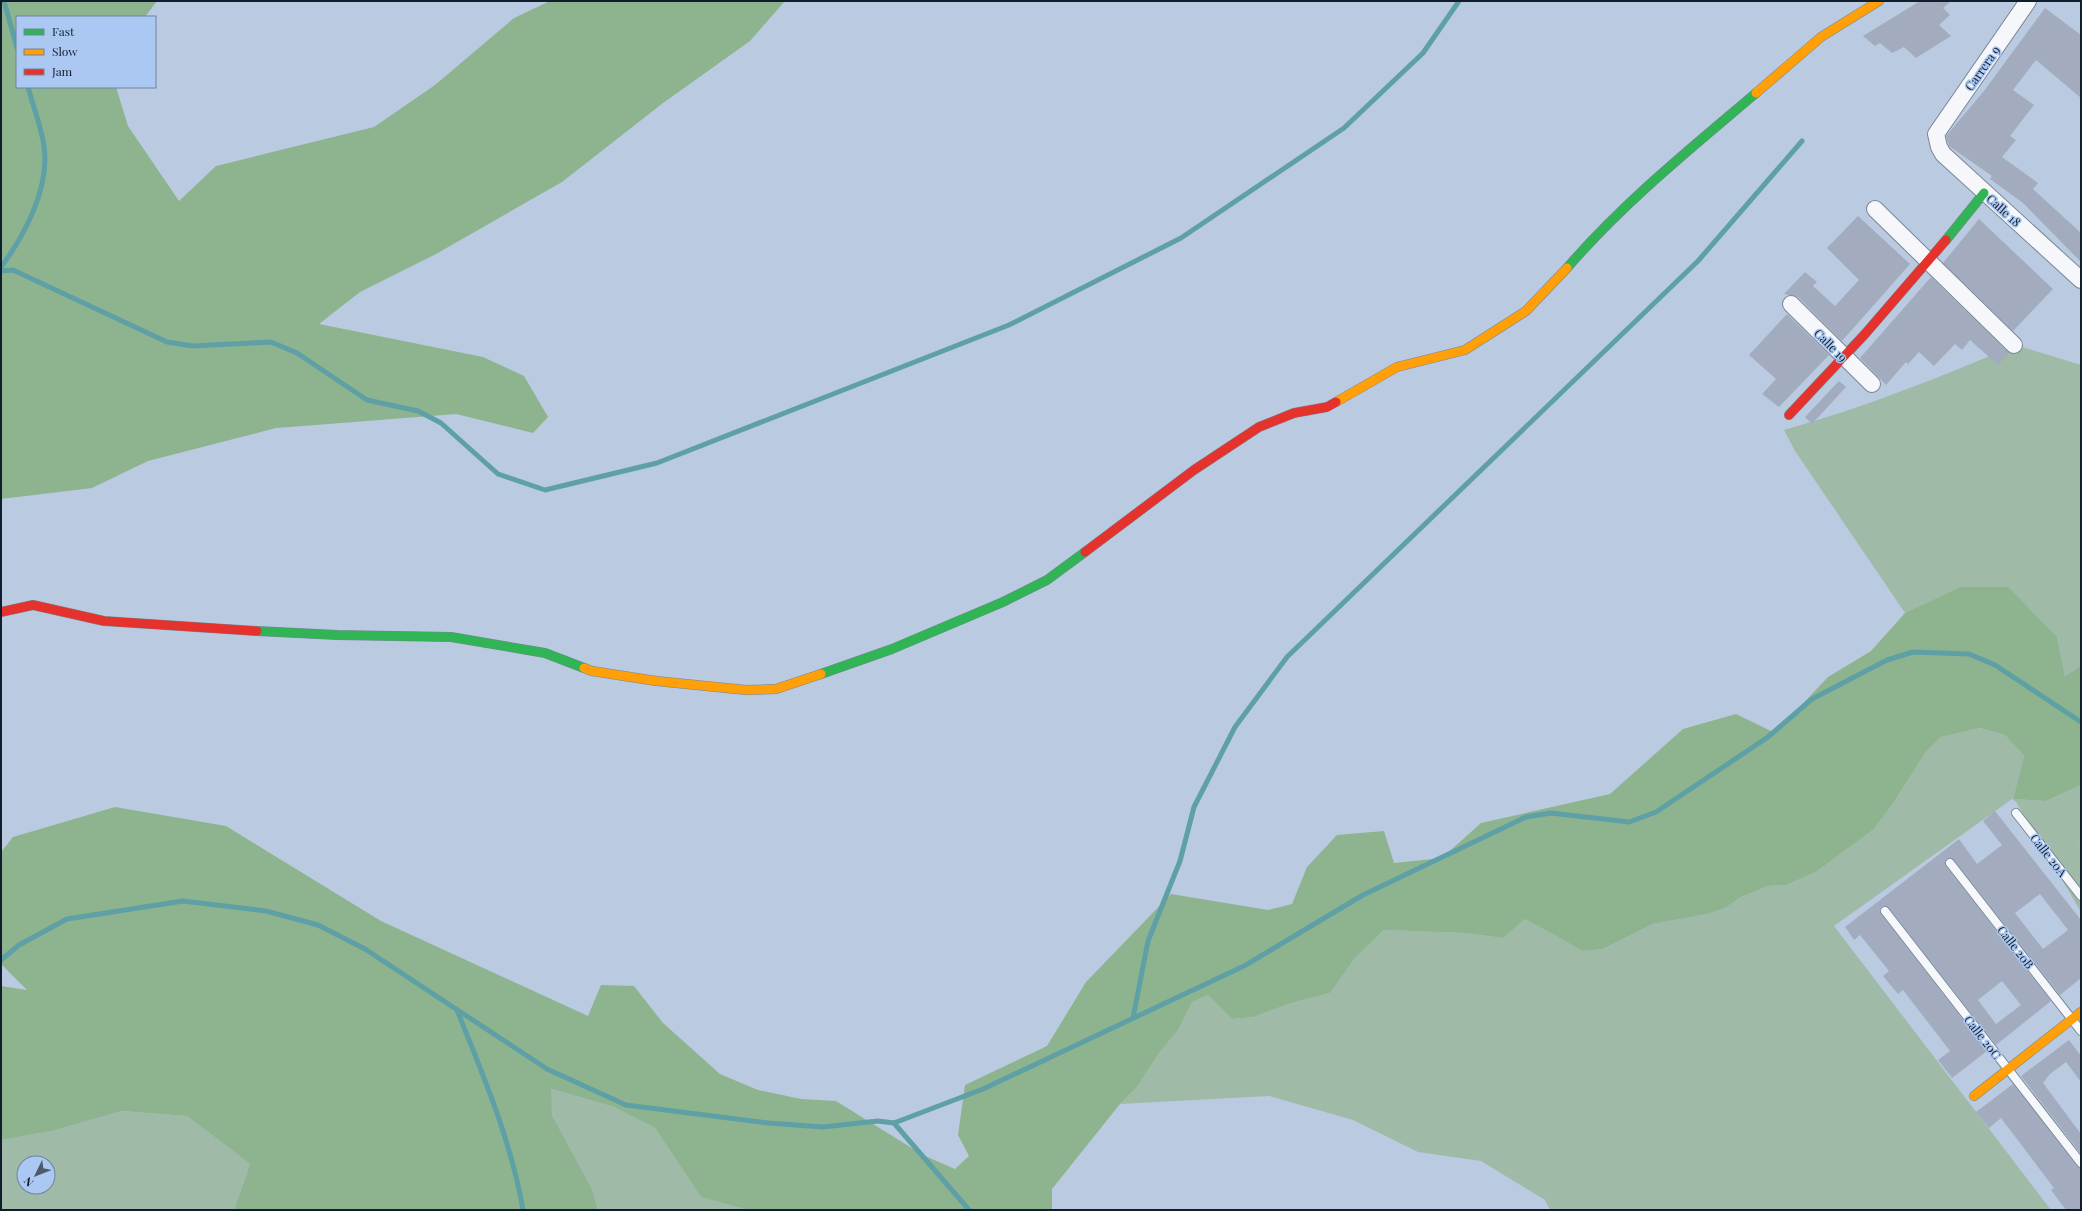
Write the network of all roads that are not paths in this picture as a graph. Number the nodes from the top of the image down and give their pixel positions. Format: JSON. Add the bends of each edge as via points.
{"nodes":[{"id":1,"x":1879,"y":1,"type":"edge"},
{"id":2,"x":2028,"y":1,"type":"edge"},
{"id":3,"x":1936,"y":134,"type":"joint"},
{"id":4,"x":1984,"y":193,"type":"junction"},
{"id":5,"x":1876,"y":209,"type":"dead end"},
{"id":6,"x":1929,"y":262,"type":"junction"},
{"id":7,"x":2081,"y":280,"type":"edge"},
{"id":8,"x":1791,"y":304,"type":"dead end"},
{"id":9,"x":2014,"y":345,"type":"dead end"},
{"id":10,"x":1843,"y":358,"type":"junction"},
{"id":11,"x":1872,"y":384,"type":"dead end"},
{"id":12,"x":1789,"y":415,"type":"dead end"},
{"id":13,"x":1,"y":612,"type":"edge"},
{"id":14,"x":2016,"y":813,"type":"dead end"},
{"id":15,"x":1950,"y":862,"type":"dead end"},
{"id":16,"x":2081,"y":896,"type":"edge"},
{"id":17,"x":1885,"y":911,"type":"dead end"},
{"id":18,"x":2081,"y":1012,"type":"edge"},
{"id":19,"x":2072,"y":1019,"type":"junction"},
{"id":20,"x":2081,"y":1031,"type":"edge"},
{"id":21,"x":2008,"y":1069,"type":"junction"},
{"id":22,"x":1974,"y":1096,"type":"dead end"},
{"id":23,"x":2081,"y":1163,"type":"edge"}],
"edges":[{"from":1,"to":13,"type":"street","via":[[1821,37],[1628,203],[1526,311],[1465,350],[1397,367],[1327,407],[1294,414],[1259,427],[1194,470],[1047,580],[1003,602],[892,649],[776,689],[738,689],[656,681],[592,671],[545,653],[452,637],[337,635],[180,627],[104,621],[33,605]]},
{"from":2,"to":3,"type":"street","name":"Carrera 9"},
{"from":3,"to":4,"type":"street","name":"Calle 18","via":[[1943,154]]},
{"from":4,"to":6,"type":"street"},
{"from":4,"to":7,"type":"street","name":"Calle 18"},
{"from":5,"to":6,"type":"street"},
{"from":6,"to":9,"type":"street"},
{"from":6,"to":10,"type":"street"},
{"from":8,"to":10,"type":"street","name":"Calle 19"},
{"from":10,"to":11,"type":"street","name":"Calle 19"},
{"from":10,"to":12,"type":"street"},
{"from":14,"to":16,"type":"lane","name":"Calle 20A"},
{"from":15,"to":19,"type":"lane","name":"Calle 20B"},
{"from":17,"to":21,"type":"lane","name":"Calle 20C"},
{"from":18,"to":19,"type":"street"},
{"from":19,"to":20,"type":"lane","name":"Calle 20B"},
{"from":19,"to":21,"type":"street"},
{"from":21,"to":22,"type":"street"},
{"from":21,"to":23,"type":"lane","name":"Calle 20C"}]}
